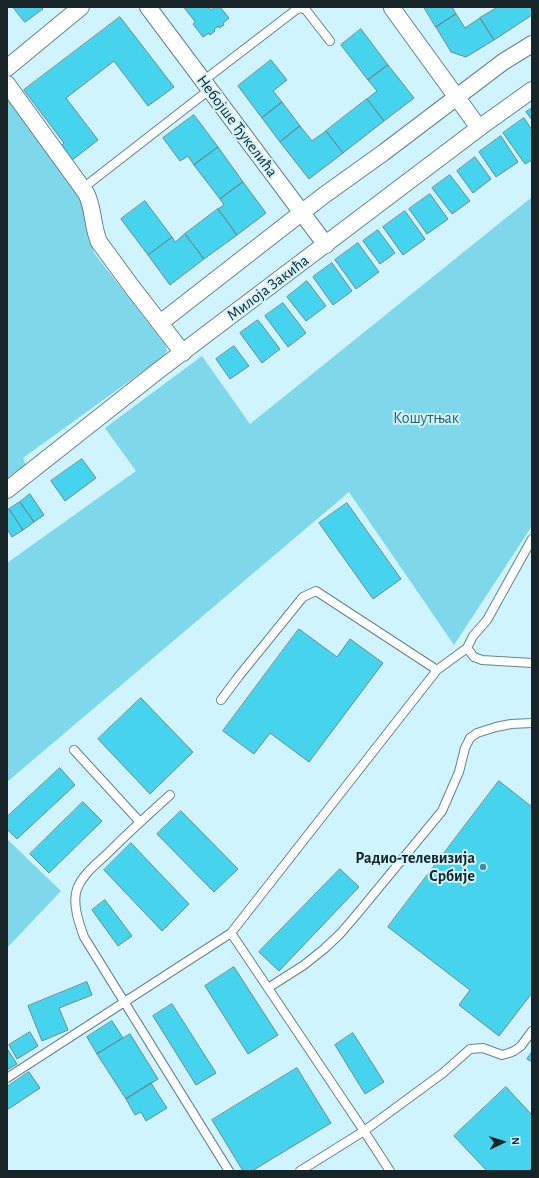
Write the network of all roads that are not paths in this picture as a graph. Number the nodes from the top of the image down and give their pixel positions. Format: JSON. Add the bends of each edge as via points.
{"nodes":[{"id":1,"x":81,"y":7,"type":"edge"},
{"id":2,"x":148,"y":7,"type":"edge"},
{"id":3,"x":392,"y":8,"type":"dead end"},
{"id":4,"x":330,"y":41,"type":"dead end"},
{"id":5,"x":532,"y":44,"type":"edge"},
{"id":6,"x":7,"y":68,"type":"edge"},
{"id":7,"x":7,"y":84,"type":"edge"},
{"id":8,"x":206,"y":86,"type":"junction"},
{"id":9,"x":532,"y":90,"type":"edge"},
{"id":10,"x":456,"y":97,"type":"junction"},
{"id":11,"x":479,"y":128,"type":"junction"},
{"id":12,"x":83,"y":188,"type":"junction"},
{"id":13,"x":302,"y":212,"type":"junction"},
{"id":14,"x":326,"y":245,"type":"junction"},
{"id":15,"x":160,"y":323,"type":"junction"},
{"id":16,"x":183,"y":353,"type":"junction"},
{"id":17,"x":7,"y":490,"type":"edge"},
{"id":18,"x":532,"y":539,"type":"edge"},
{"id":19,"x":467,"y":648,"type":"junction"},
{"id":20,"x":532,"y":663,"type":"edge"},
{"id":21,"x":437,"y":670,"type":"junction"},
{"id":22,"x":221,"y":700,"type":"dead end"},
{"id":23,"x":532,"y":723,"type":"edge"},
{"id":24,"x":74,"y":750,"type":"dead end"},
{"id":25,"x":170,"y":794,"type":"dead end"},
{"id":26,"x":140,"y":822,"type":"junction"},
{"id":27,"x":231,"y":933,"type":"junction"},
{"id":28,"x":268,"y":988,"type":"junction"},
{"id":29,"x":124,"y":1002,"type":"junction"},
{"id":30,"x":532,"y":1031,"type":"edge"},
{"id":31,"x":7,"y":1078,"type":"edge"},
{"id":32,"x":364,"y":1131,"type":"junction"},
{"id":33,"x":229,"y":1171,"type":"edge"},
{"id":34,"x":300,"y":1171,"type":"edge"},
{"id":35,"x":390,"y":1171,"type":"edge"}],
"edges":[{"from":1,"to":6,"type":"street"},
{"from":2,"to":8,"type":"street","name":"Небојше Ђукелића"},
{"from":3,"to":10,"type":"street"},
{"from":4,"to":8,"type":"lane","via":[[306,10],[297,9]]},
{"from":5,"to":10,"type":"street"},
{"from":7,"to":12,"type":"street"},
{"from":8,"to":12,"type":"lane"},
{"from":8,"to":13,"type":"street","name":"Небојше Ђукелића"},
{"from":9,"to":11,"type":"street","name":"Милоја Закића"},
{"from":10,"to":11,"type":"street"},
{"from":10,"to":13,"type":"street"},
{"from":11,"to":14,"type":"street","name":"Милоја Закића"},
{"from":12,"to":15,"type":"street","via":[[89,200],[99,242]]},
{"from":13,"to":14,"type":"street","name":"Небојше Ђукелића"},
{"from":13,"to":15,"type":"street"},
{"from":14,"to":16,"type":"street","name":"Милоја Закића"},
{"from":15,"to":16,"type":"street"},
{"from":16,"to":17,"type":"street","name":"Милоја Закића"},
{"from":18,"to":19,"type":"lane","via":[[487,620],[473,636]]},
{"from":19,"to":20,"type":"lane","via":[[474,657],[482,660]]},
{"from":19,"to":21,"type":"lane"},
{"from":21,"to":22,"type":"lane","via":[[316,591],[303,597]]},
{"from":21,"to":27,"type":"lane"},
{"from":23,"to":28,"type":"lane","via":[[496,727],[470,738],[442,811],[340,934],[304,965]]},
{"from":24,"to":26,"type":"lane"},
{"from":25,"to":26,"type":"lane"},
{"from":26,"to":29,"type":"lane","via":[[83,877],[77,890],[76,904],[84,937]]},
{"from":27,"to":28,"type":"lane"},
{"from":27,"to":29,"type":"lane"},
{"from":28,"to":32,"type":"lane"},
{"from":29,"to":31,"type":"lane"},
{"from":29,"to":33,"type":"lane"},
{"from":30,"to":32,"type":"lane","via":[[521,1046],[509,1053],[502,1055],[483,1048],[470,1049],[443,1074]]},
{"from":32,"to":34,"type":"lane"},
{"from":32,"to":35,"type":"lane"}]}
